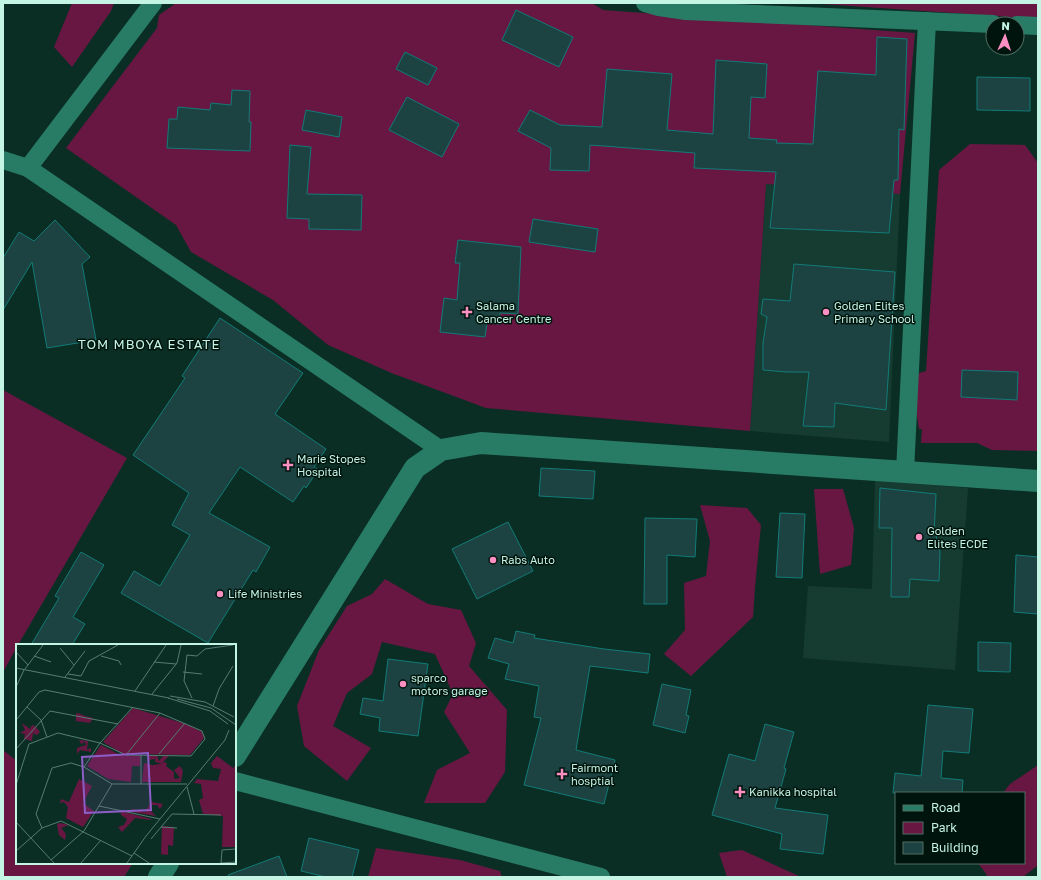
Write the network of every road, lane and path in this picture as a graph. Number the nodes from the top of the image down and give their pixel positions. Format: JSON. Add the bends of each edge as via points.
{"nodes":[{"id":1,"x":153,"y":3,"type":"edge"},
{"id":2,"x":645,"y":3,"type":"edge"},
{"id":3,"x":689,"y":7,"type":"edge"},
{"id":4,"x":927,"y":21,"type":"junction"},
{"id":5,"x":985,"y":24,"type":"edge"},
{"id":6,"x":1025,"y":25,"type":"edge"},
{"id":7,"x":1038,"y":26,"type":"edge"},
{"id":8,"x":3,"y":160,"type":"edge"},
{"id":9,"x":28,"y":168,"type":"junction"},
{"id":10,"x":441,"y":450,"type":"junction"},
{"id":11,"x":904,"y":472,"type":"junction"},
{"id":12,"x":1038,"y":481,"type":"edge"},
{"id":13,"x":236,"y":754,"type":"edge"},
{"id":14,"x":236,"y":781,"type":"edge"},
{"id":15,"x":167,"y":864,"type":"edge"},
{"id":16,"x":159,"y":877,"type":"edge"},
{"id":17,"x":601,"y":877,"type":"edge"}],
"edges":[{"from":1,"to":9,"type":"street"},
{"from":2,"to":3,"type":"street","via":[[659,7]]},
{"from":3,"to":4,"type":"street"},
{"from":4,"to":5,"type":"street"},
{"from":4,"to":11,"type":"street"},
{"from":6,"to":7,"type":"street"},
{"from":8,"to":9,"type":"street"},
{"from":9,"to":10,"type":"street"},
{"from":10,"to":11,"type":"street","via":[[481,443]]},
{"from":10,"to":13,"type":"street","via":[[415,468]]},
{"from":11,"to":12,"type":"street"},
{"from":14,"to":17,"type":"street"},
{"from":15,"to":16,"type":"street"}]}
